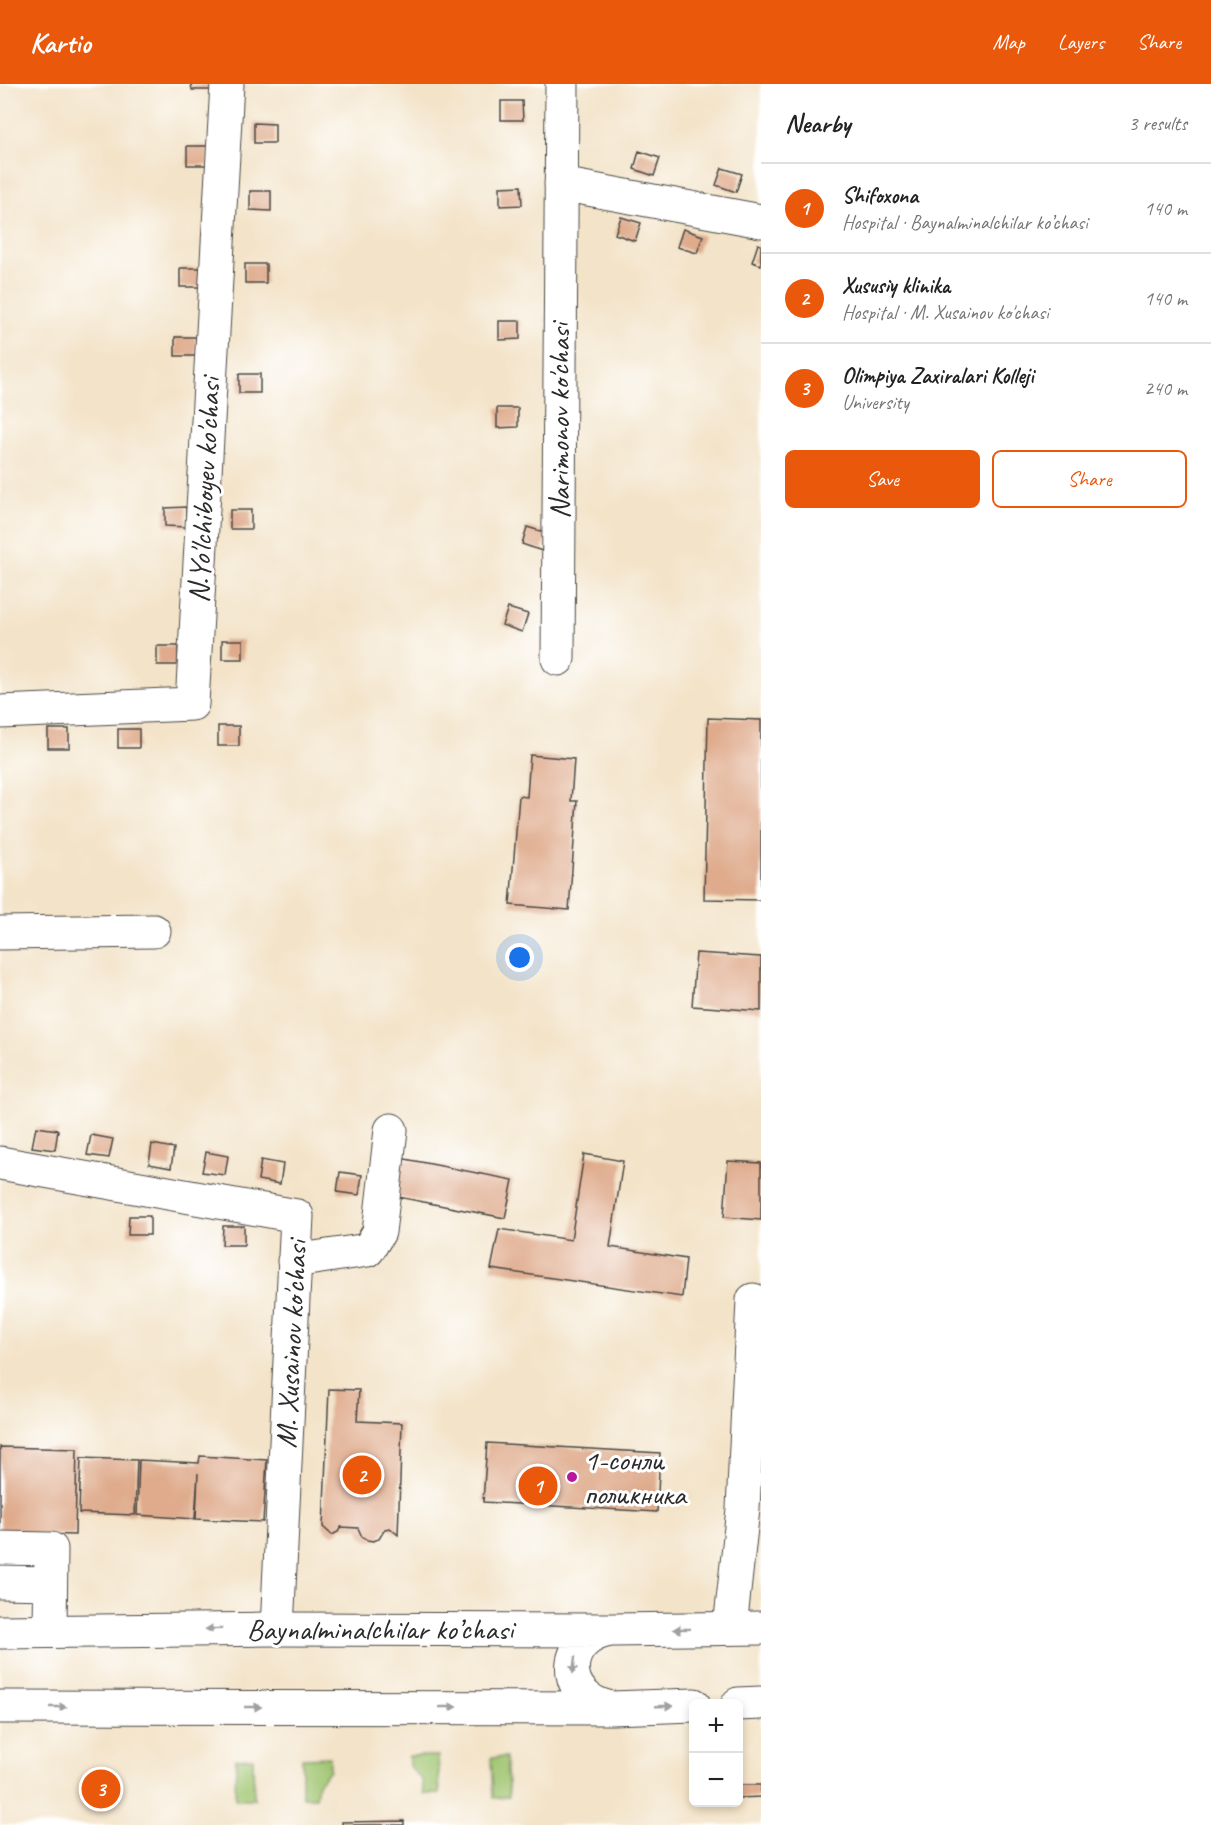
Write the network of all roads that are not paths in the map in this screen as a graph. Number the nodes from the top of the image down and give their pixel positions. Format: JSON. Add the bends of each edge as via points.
{"nodes":[{"id":1,"x":226,"y":84,"type":"edge"},
{"id":2,"x":561,"y":84,"type":"edge"},
{"id":3,"x":561,"y":184,"type":"junction"},
{"id":4,"x":761,"y":221,"type":"edge"},
{"id":5,"x":558,"y":659,"type":"dead end"},
{"id":6,"x":0,"y":712,"type":"edge"},
{"id":7,"x":154,"y":931,"type":"dead end"},
{"id":8,"x":0,"y":933,"type":"edge"},
{"id":9,"x":391,"y":1130,"type":"dead end"},
{"id":10,"x":0,"y":1163,"type":"edge"},
{"id":11,"x":294,"y":1261,"type":"junction"},
{"id":12,"x":753,"y":1300,"type":"dead end"},
{"id":13,"x":0,"y":1548,"type":"edge"},
{"id":14,"x":0,"y":1582,"type":"edge"},
{"id":15,"x":50,"y":1583,"type":"junction"},
{"id":16,"x":745,"y":1628,"type":"edge"},
{"id":17,"x":277,"y":1629,"type":"junction"},
{"id":18,"x":613,"y":1630,"type":"junction"},
{"id":19,"x":50,"y":1631,"type":"junction"},
{"id":20,"x":0,"y":1632,"type":"edge"},
{"id":21,"x":761,"y":1703,"type":"edge"},
{"id":22,"x":743,"y":1704,"type":"edge"},
{"id":23,"x":689,"y":1705,"type":"edge"},
{"id":24,"x":0,"y":1707,"type":"edge"},
{"id":25,"x":612,"y":1708,"type":"junction"}],
"edges":[{"from":1,"to":6,"type":"street","name":"N.Yo'lchiboyev ko'chasi","via":[[192,704]]},
{"from":2,"to":3,"type":"street","name":"Narimonov ko'chasi"},
{"from":3,"to":4,"type":"street"},
{"from":3,"to":5,"type":"street","name":"Narimonov ko'chasi"},
{"from":7,"to":8,"type":"street"},
{"from":9,"to":11,"type":"street","via":[[379,1232],[368,1250]]},
{"from":10,"to":11,"type":"street","name":"M. Xusainov ko'chasi","via":[[297,1216]]},
{"from":11,"to":17,"type":"street","name":"M. Xusainov ko'chasi"},
{"from":12,"to":16,"type":"street","via":[[743,1509]]},
{"from":13,"to":15,"type":"street","via":[[51,1549]]},
{"from":14,"to":15,"type":"street"},
{"from":15,"to":19,"type":"street"},
{"from":16,"to":18,"type":"street","name":"Baynalminalchilar ko’chasi","one_way":true},
{"from":17,"to":18,"type":"street","name":"Baynalminalchilar ko’chasi"},
{"from":17,"to":19,"type":"street","name":"Baynalminalchilar ko’chasi","one_way":true},
{"from":18,"to":25,"type":"street","one_way":true,"via":[[587,1638],[573,1661],[578,1688],[599,1706]]},
{"from":19,"to":20,"type":"street","name":"Baynalminalchilar ko’chasi"},
{"from":21,"to":22,"type":"street"},
{"from":25,"to":23,"type":"street","one_way":true},
{"from":24,"to":25,"type":"street","one_way":true}]}
